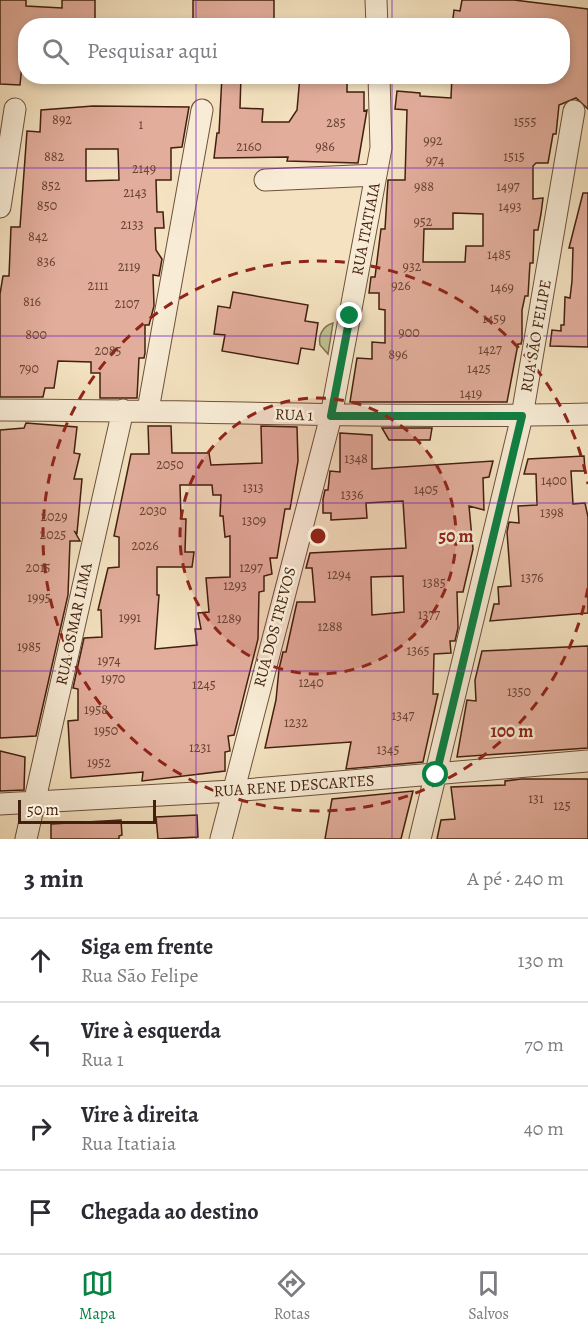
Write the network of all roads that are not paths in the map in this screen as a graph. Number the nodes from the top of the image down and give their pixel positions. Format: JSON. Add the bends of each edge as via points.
{"nodes":[{"id":1,"x":376,"y":0,"type":"edge"},
{"id":2,"x":377,"y":18,"type":"edge"},
{"id":3,"x":379,"y":84,"type":"edge"},
{"id":4,"x":15,"y":109,"type":"dead end"},
{"id":5,"x":202,"y":110,"type":"dead end"},
{"id":6,"x":574,"y":111,"type":"dead end"},
{"id":7,"x":376,"y":175,"type":"junction"},
{"id":8,"x":265,"y":180,"type":"dead end"},
{"id":9,"x":0,"y":207,"type":"edge"},
{"id":10,"x":0,"y":410,"type":"edge"},
{"id":11,"x":123,"y":410,"type":"junction"},
{"id":12,"x":148,"y":410,"type":"junction"},
{"id":13,"x":588,"y":414,"type":"edge"},
{"id":14,"x":331,"y":416,"type":"junction"},
{"id":15,"x":522,"y":416,"type":"junction"},
{"id":16,"x":588,"y":761,"type":"edge"},
{"id":17,"x":436,"y":775,"type":"junction"},
{"id":18,"x":232,"y":791,"type":"junction"},
{"id":19,"x":35,"y":801,"type":"junction"},
{"id":20,"x":0,"y":804,"type":"edge"},
{"id":21,"x":26,"y":839,"type":"edge"},
{"id":22,"x":221,"y":839,"type":"edge"},
{"id":23,"x":420,"y":839,"type":"edge"}],
"edges":[{"from":1,"to":2,"type":"street"},
{"from":3,"to":7,"type":"street","name":"RUA ITATIAIA","via":[[381,148]]},
{"from":4,"to":9,"type":"street"},
{"from":5,"to":12,"type":"street"},
{"from":6,"to":15,"type":"street","name":"RUA SÃO FELIPE"},
{"from":7,"to":8,"type":"street"},
{"from":7,"to":14,"type":"street","name":"RUA ITATIAIA"},
{"from":10,"to":11,"type":"street","name":"RUA 1"},
{"from":11,"to":12,"type":"street","name":"RUA 1"},
{"from":11,"to":19,"type":"street","name":"RUA OSMAR LIMA"},
{"from":12,"to":14,"type":"street","name":"RUA 1"},
{"from":13,"to":15,"type":"street","name":"RUA 1"},
{"from":14,"to":15,"type":"street","name":"RUA 1"},
{"from":14,"to":18,"type":"street","name":"RUA DOS TREVOS"},
{"from":15,"to":17,"type":"street","name":"RUA SÃO FELIPE"},
{"from":16,"to":17,"type":"street","name":"RUA RENE DESCARTES"},
{"from":17,"to":18,"type":"street","name":"RUA RENE DESCARTES"},
{"from":17,"to":23,"type":"street","name":"RUA SÃO FELIPE"},
{"from":18,"to":19,"type":"street","name":"RUA RENE DESCARTES"},
{"from":18,"to":22,"type":"street","name":"RUA DOS TREVOS"},
{"from":19,"to":20,"type":"street","name":"RUA RENE DESCARTES"},
{"from":19,"to":21,"type":"street","name":"RUA OSMAR LIMA"}]}
